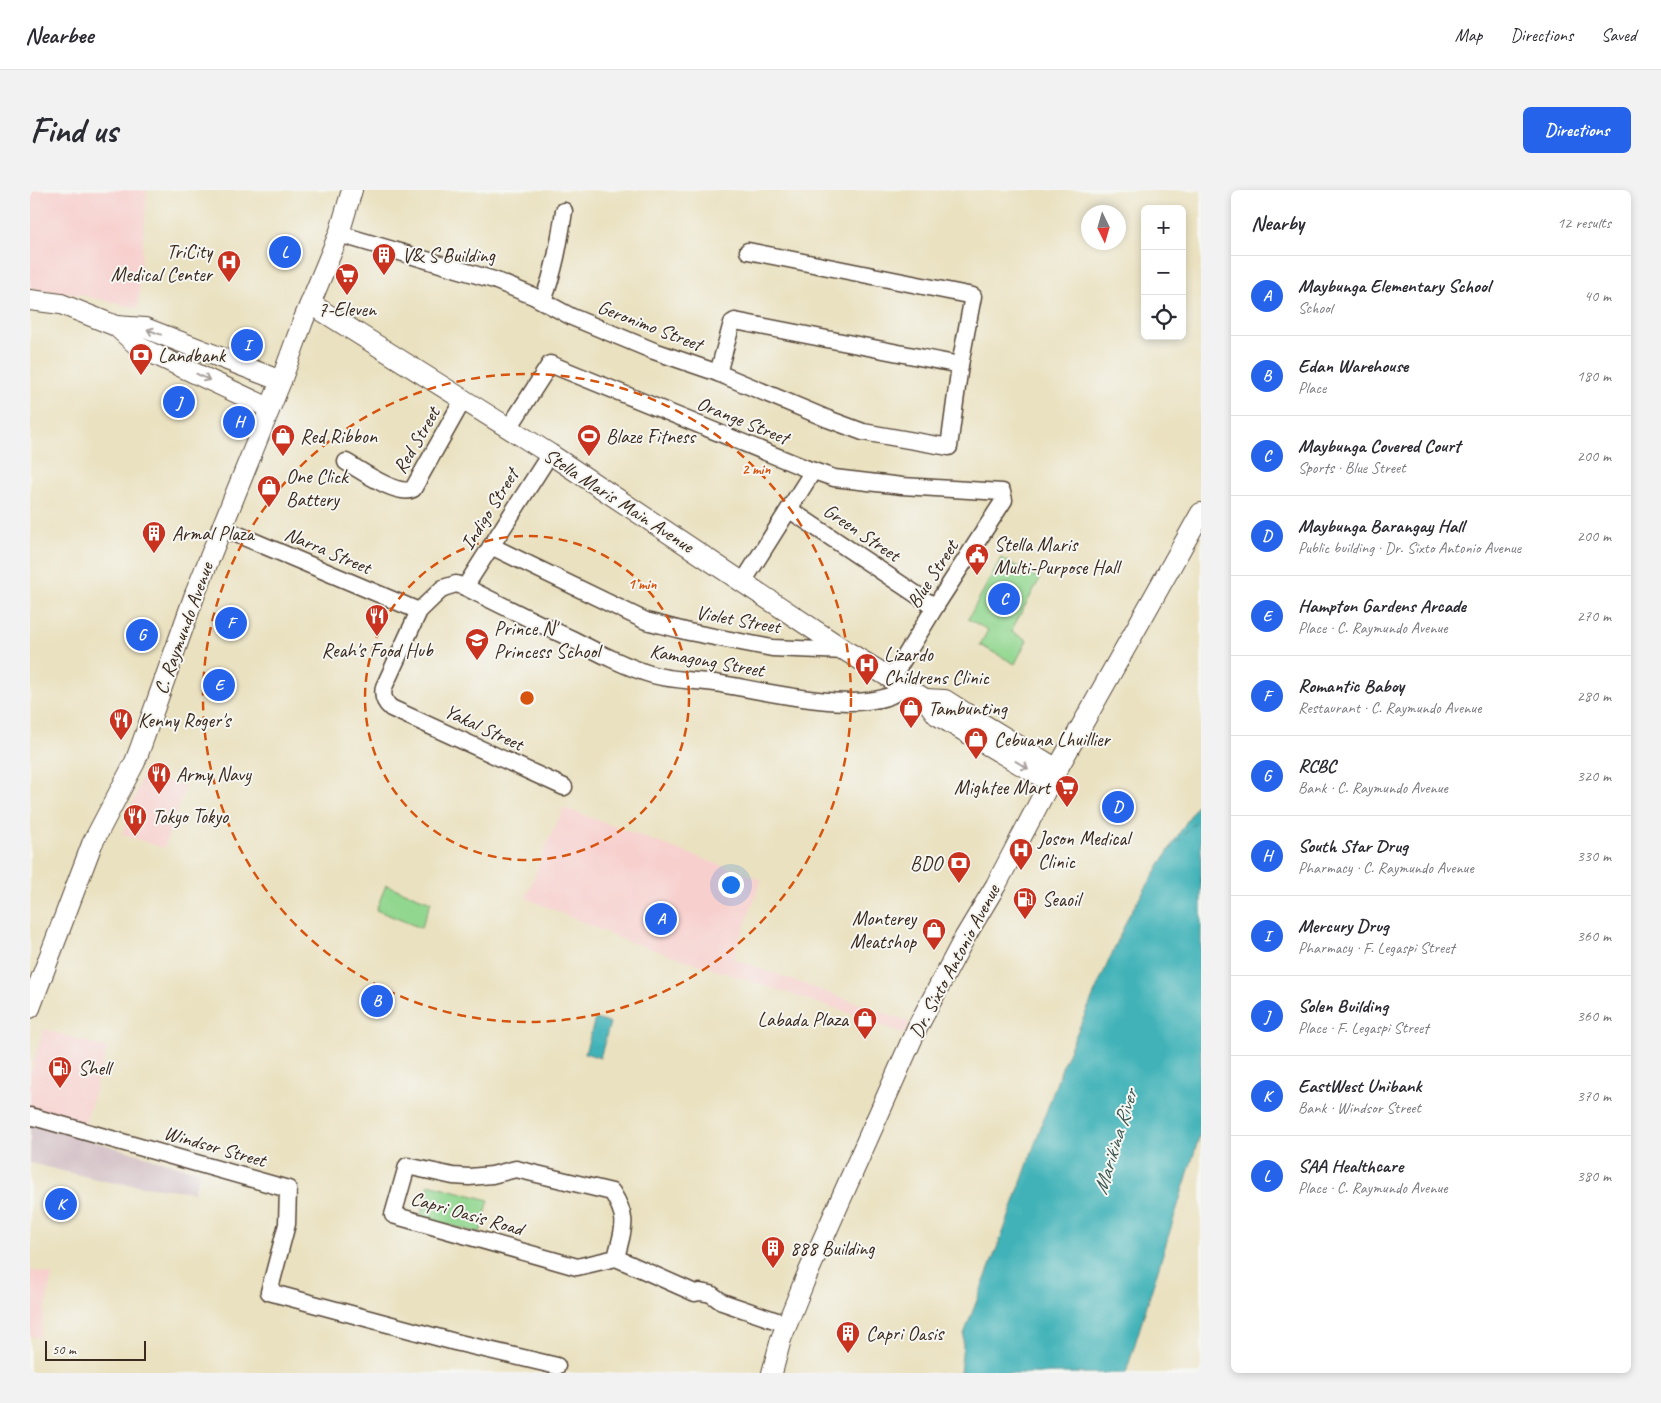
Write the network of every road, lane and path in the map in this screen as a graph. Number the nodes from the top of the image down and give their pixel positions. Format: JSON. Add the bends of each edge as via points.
{"nodes":[{"id":1,"x":352,"y":190,"type":"edge"},
{"id":2,"x":564,"y":211,"type":"dead end"},
{"id":3,"x":339,"y":234,"type":"junction"},
{"id":4,"x":748,"y":251,"type":"dead end"},
{"id":5,"x":30,"y":300,"type":"edge"},
{"id":6,"x":543,"y":301,"type":"junction"},
{"id":7,"x":311,"y":304,"type":"junction"},
{"id":8,"x":116,"y":326,"type":"junction"},
{"id":9,"x":960,"y":365,"type":"junction"},
{"id":10,"x":718,"y":373,"type":"junction"},
{"id":11,"x":282,"y":381,"type":"junction"},
{"id":12,"x":463,"y":400,"type":"junction"},
{"id":13,"x":269,"y":408,"type":"junction"},
{"id":14,"x":509,"y":428,"type":"junction"},
{"id":15,"x":550,"y":454,"type":"junction"},
{"id":16,"x":346,"y":462,"type":"dead end"},
{"id":17,"x":813,"y":471,"type":"junction"},
{"id":18,"x":1002,"y":492,"type":"joint"},
{"id":19,"x":790,"y":510,"type":"junction"},
{"id":20,"x":1201,"y":513,"type":"edge"},
{"id":21,"x":220,"y":527,"type":"junction"},
{"id":22,"x":491,"y":546,"type":"junction"},
{"id":23,"x":743,"y":582,"type":"junction"},
{"id":24,"x":461,"y":586,"type":"junction"},
{"id":25,"x":935,"y":607,"type":"junction"},
{"id":26,"x":419,"y":611,"type":"junction"},
{"id":27,"x":846,"y":651,"type":"junction"},
{"id":28,"x":898,"y":682,"type":"junction"},
{"id":29,"x":1053,"y":776,"type":"junction"},
{"id":30,"x":564,"y":788,"type":"dead end"},
{"id":31,"x":30,"y":1008,"type":"edge"},
{"id":32,"x":30,"y":1116,"type":"edge"},
{"id":33,"x":616,"y":1258,"type":"junction"},
{"id":34,"x":786,"y":1324,"type":"junction"},
{"id":35,"x":557,"y":1366,"type":"dead end"},
{"id":36,"x":772,"y":1373,"type":"edge"}],
"edges":[{"from":1,"to":3,"type":"main road","name":"C. Raymundo Avenue"},
{"from":2,"to":6,"type":"street","via":[[557,259]]},
{"from":3,"to":6,"type":"street","name":"Geronimo Street","via":[[494,280]]},
{"from":3,"to":7,"type":"main road","name":"C. Raymundo Avenue"},
{"from":4,"to":9,"type":"street","via":[[973,296]]},
{"from":5,"to":8,"type":"main road","via":[[61,304]]},
{"from":6,"to":10,"type":"street","name":"Geronimo Street","via":[[617,336]]},
{"from":7,"to":11,"type":"main road","name":"C. Raymundo Avenue"},
{"from":7,"to":12,"type":"main road","name":"Stella Maris Main Avenue"},
{"from":11,"to":8,"type":"main road","one_way":true,"via":[[145,328]]},
{"from":8,"to":13,"type":"main road","one_way":true,"via":[[139,347]]},
{"from":9,"to":10,"type":"street","via":[[735,321]]},
{"from":9,"to":10,"type":"street","name":"Geronimo Street","via":[[948,447],[863,432]]},
{"from":11,"to":13,"type":"main road","name":"C. Raymundo Avenue"},
{"from":12,"to":14,"type":"main road","name":"Stella Maris Main Avenue"},
{"from":12,"to":16,"type":"street","name":"Red Street","via":[[412,490],[397,490]]},
{"from":13,"to":21,"type":"main road","name":"C. Raymundo Avenue"},
{"from":14,"to":15,"type":"main road","name":"Stella Maris Main Avenue"},
{"from":14,"to":17,"type":"street","name":"Orange Street","via":[[550,364]]},
{"from":15,"to":22,"type":"street","name":"Indigo Street"},
{"from":15,"to":23,"type":"main road","name":"Stella Maris Main Avenue"},
{"from":17,"to":18,"type":"street","name":"Orange Street","via":[[834,478],[902,486]]},
{"from":17,"to":19,"type":"street"},
{"from":18,"to":25,"type":"street","name":"Blue Street","via":[[1004,500]]},
{"from":19,"to":23,"type":"street"},
{"from":19,"to":25,"type":"street","name":"Green Street"},
{"from":20,"to":29,"type":"main road","name":"Dr. Sixto Antonio Avenue"},
{"from":21,"to":26,"type":"street","name":"Narra Street"},
{"from":21,"to":31,"type":"main road","name":"C. Raymundo Avenue","via":[[135,762],[92,844]]},
{"from":22,"to":24,"type":"street","name":"Indigo Street"},
{"from":22,"to":27,"type":"street","name":"Violet Street","via":[[646,621],[772,648]]},
{"from":23,"to":27,"type":"main road","name":"Stella Maris Main Avenue"},
{"from":24,"to":26,"type":"street","via":[[443,588]]},
{"from":24,"to":28,"type":"street","name":"Kamagong Street","via":[[607,657],[654,675],[799,698],[857,703],[898,693]]},
{"from":25,"to":28,"type":"street","name":"Blue Street"},
{"from":26,"to":30,"type":"street","name":"Yakal Street","via":[[384,687],[387,704]]},
{"from":27,"to":28,"type":"main road","name":"Stella Maris Main Avenue"},
{"from":28,"to":29,"type":"main road","name":"Stella Maris Main Avenue","via":[[925,699],[945,700]]},
{"from":29,"to":34,"type":"main road","name":"Dr. Sixto Antonio Avenue","via":[[916,1028]]},
{"from":32,"to":35,"type":"street","name":"Windsor Street","via":[[288,1189],[287,1224],[269,1292]]},
{"from":33,"to":33,"type":"street","name":"Capri Oasis Road","via":[[577,1267],[393,1215],[407,1166],[468,1177],[516,1169],[612,1192],[622,1207],[625,1222]]},
{"from":33,"to":34,"type":"street","via":[[695,1293],[698,1300],[708,1306],[722,1302]]},
{"from":34,"to":36,"type":"main road","name":"Dr. Sixto Antonio Avenue"}]}
